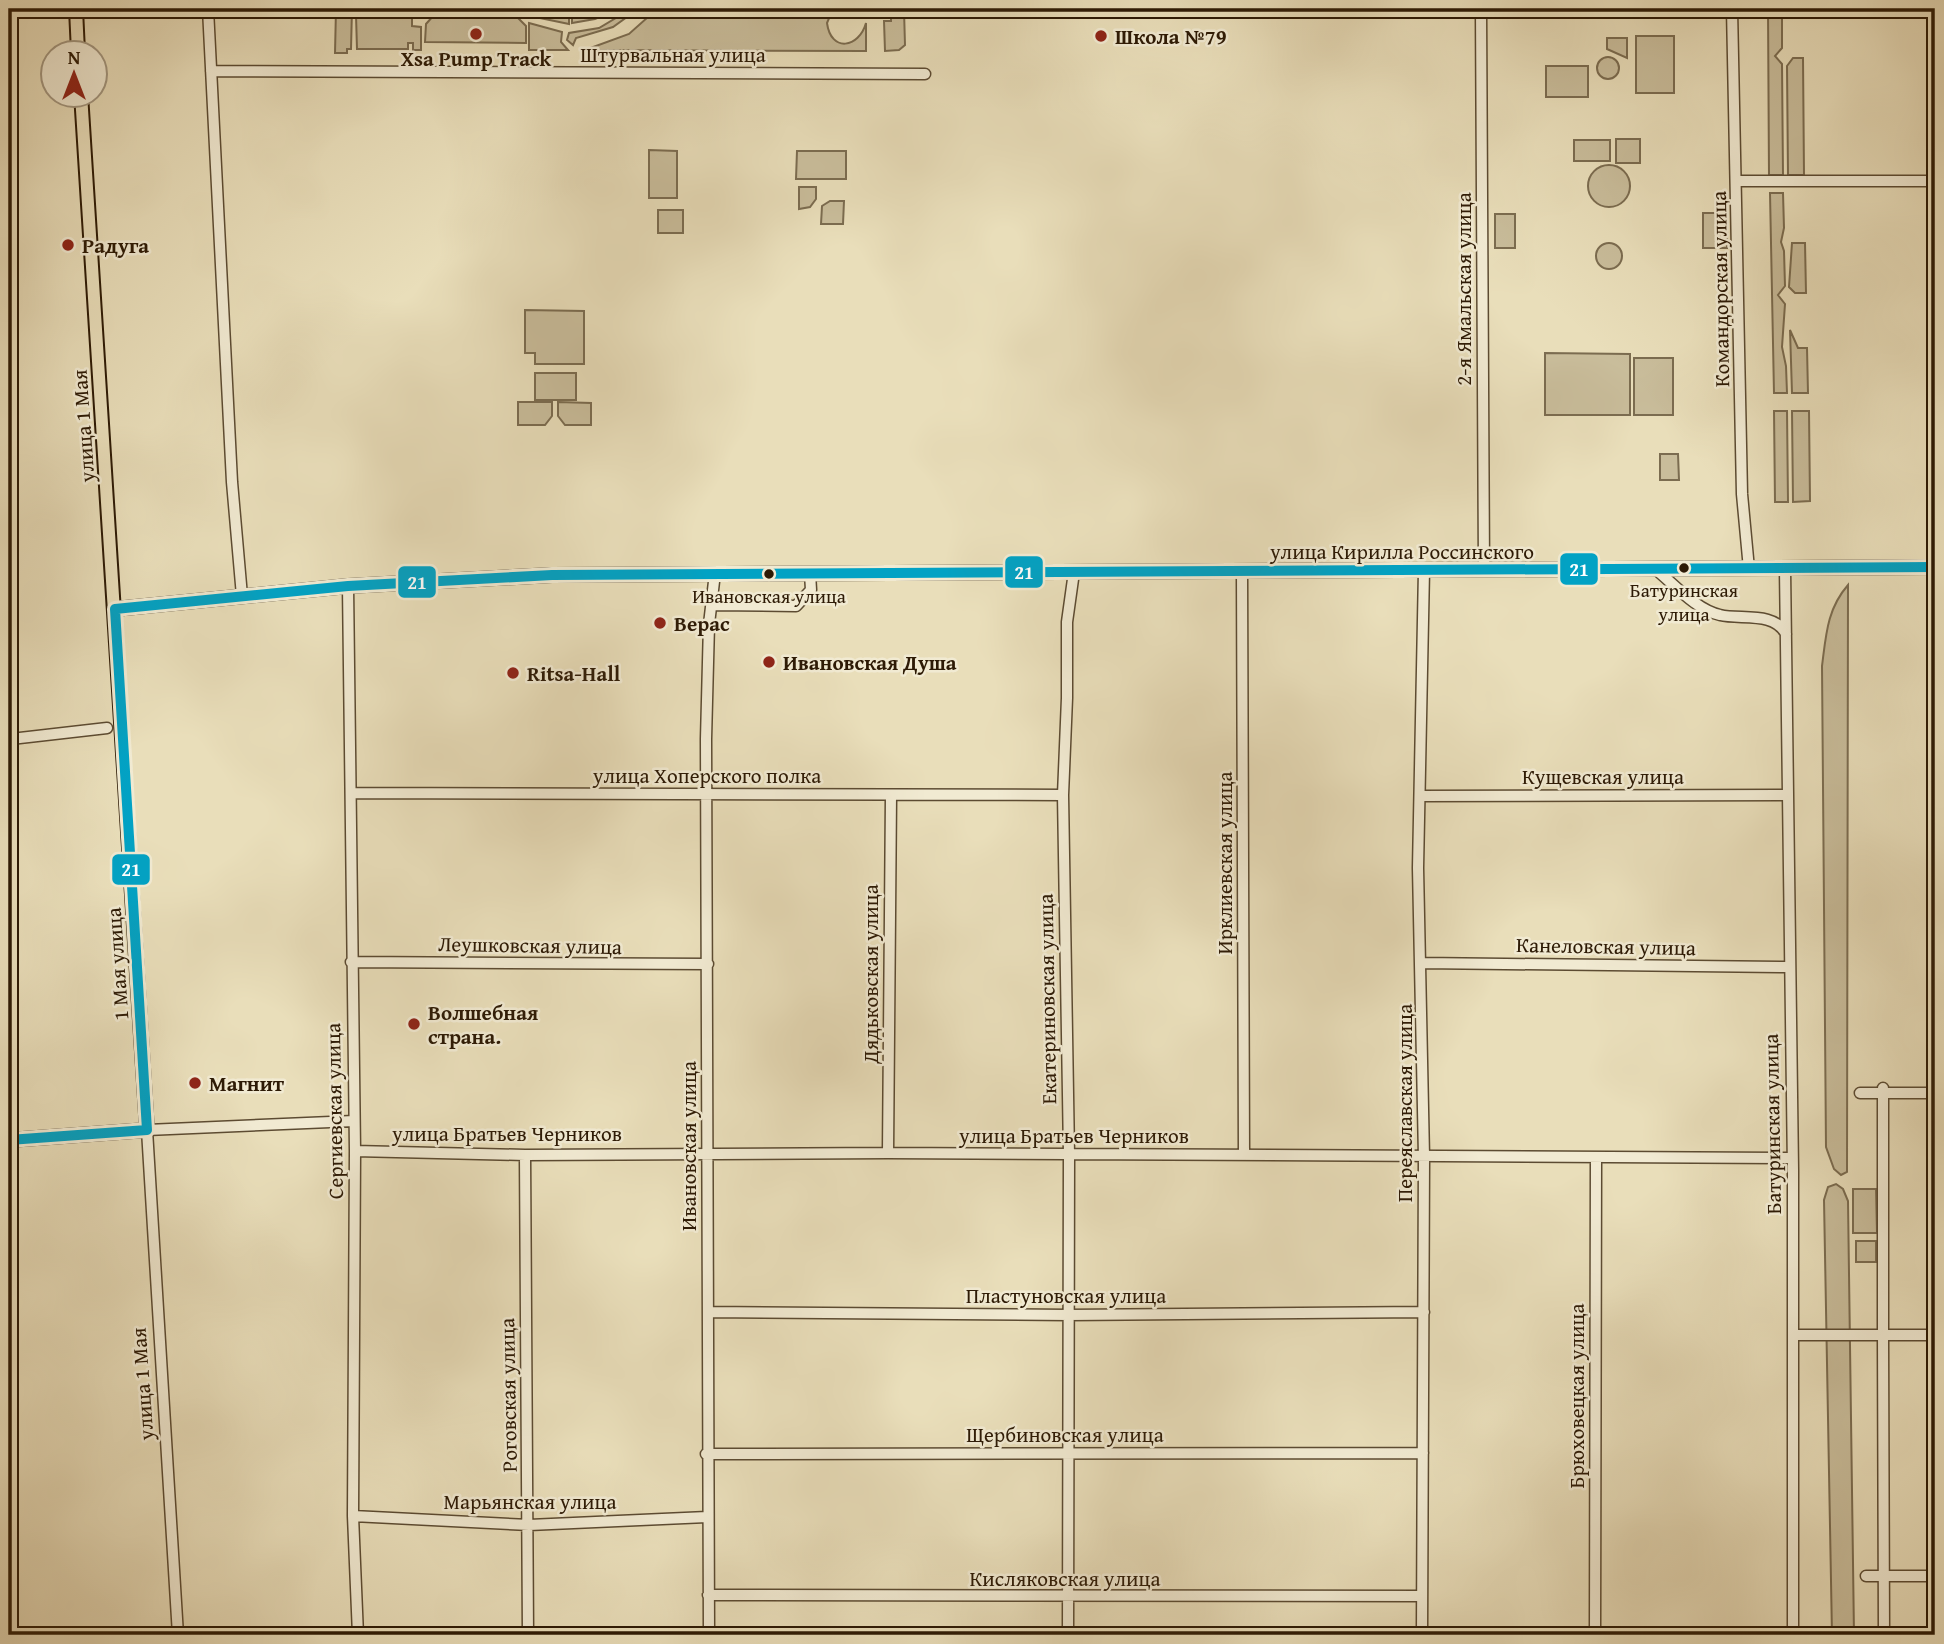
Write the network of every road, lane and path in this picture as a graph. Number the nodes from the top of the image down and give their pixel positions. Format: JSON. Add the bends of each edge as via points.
{"nodes":[{"id":1,"x":76,"y":9,"type":"edge"},
{"id":2,"x":208,"y":9,"type":"edge"},
{"id":3,"x":1481,"y":9,"type":"edge"},
{"id":4,"x":1732,"y":9,"type":"edge"},
{"id":5,"x":77,"y":38,"type":"edge"},
{"id":6,"x":211,"y":71,"type":"junction"},
{"id":7,"x":925,"y":74,"type":"dead end"},
{"id":8,"x":82,"y":108,"type":"edge"},
{"id":9,"x":1737,"y":181,"type":"junction"},
{"id":10,"x":1935,"y":181,"type":"edge"},
{"id":11,"x":1935,"y":567,"type":"edge"},
{"id":12,"x":1654,"y":568,"type":"junction"},
{"id":13,"x":1749,"y":569,"type":"junction"},
{"id":14,"x":1785,"y":569,"type":"junction"},
{"id":15,"x":1424,"y":570,"type":"junction"},
{"id":16,"x":1484,"y":570,"type":"junction"},
{"id":17,"x":1242,"y":571,"type":"junction"},
{"id":18,"x":1074,"y":572,"type":"junction"},
{"id":19,"x":715,"y":573,"type":"junction"},
{"id":20,"x":810,"y":573,"type":"junction"},
{"id":21,"x":348,"y":586,"type":"junction"},
{"id":22,"x":242,"y":596,"type":"junction"},
{"id":23,"x":712,"y":605,"type":"junction"},
{"id":24,"x":114,"y":610,"type":"junction"},
{"id":25,"x":1786,"y":635,"type":"junction"},
{"id":26,"x":9,"y":700,"type":"edge"},
{"id":27,"x":107,"y":728,"type":"dead end"},
{"id":28,"x":11,"y":739,"type":"junction"},
{"id":29,"x":123,"y":755,"type":"joint"},
{"id":30,"x":12,"y":762,"type":"dead end"},
{"id":31,"x":351,"y":793,"type":"junction"},
{"id":32,"x":708,"y":793,"type":"junction"},
{"id":33,"x":891,"y":795,"type":"junction"},
{"id":34,"x":1787,"y":795,"type":"junction"},
{"id":35,"x":1063,"y":796,"type":"junction"},
{"id":36,"x":1420,"y":796,"type":"junction"},
{"id":37,"x":351,"y":962,"type":"junction"},
{"id":38,"x":1422,"y":963,"type":"junction"},
{"id":39,"x":708,"y":964,"type":"junction"},
{"id":40,"x":1789,"y":967,"type":"junction"},
{"id":41,"x":1883,"y":1090,"type":"junction"},
{"id":42,"x":1860,"y":1093,"type":"dead end"},
{"id":43,"x":1935,"y":1093,"type":"edge"},
{"id":44,"x":354,"y":1122,"type":"junction"},
{"id":45,"x":147,"y":1126,"type":"junction"},
{"id":46,"x":9,"y":1140,"type":"edge"},
{"id":47,"x":355,"y":1152,"type":"junction"},
{"id":48,"x":706,"y":1153,"type":"junction"},
{"id":49,"x":888,"y":1153,"type":"junction"},
{"id":50,"x":1069,"y":1154,"type":"junction"},
{"id":51,"x":1244,"y":1154,"type":"junction"},
{"id":52,"x":525,"y":1155,"type":"junction"},
{"id":53,"x":1424,"y":1157,"type":"junction"},
{"id":54,"x":1596,"y":1157,"type":"junction"},
{"id":55,"x":1792,"y":1158,"type":"junction"},
{"id":56,"x":708,"y":1312,"type":"junction"},
{"id":57,"x":1424,"y":1312,"type":"junction"},
{"id":58,"x":1069,"y":1315,"type":"junction"},
{"id":59,"x":1794,"y":1335,"type":"junction"},
{"id":60,"x":1883,"y":1335,"type":"junction"},
{"id":61,"x":1935,"y":1335,"type":"edge"},
{"id":62,"x":1070,"y":1453,"type":"junction"},
{"id":63,"x":706,"y":1454,"type":"junction"},
{"id":64,"x":1423,"y":1454,"type":"junction"},
{"id":65,"x":353,"y":1516,"type":"junction"},
{"id":66,"x":707,"y":1517,"type":"junction"},
{"id":67,"x":529,"y":1525,"type":"junction"},
{"id":68,"x":1866,"y":1576,"type":"dead end"},
{"id":69,"x":1884,"y":1576,"type":"junction"},
{"id":70,"x":1935,"y":1576,"type":"edge"},
{"id":71,"x":708,"y":1595,"type":"junction"},
{"id":72,"x":1422,"y":1596,"type":"junction"},
{"id":73,"x":1068,"y":1597,"type":"junction"},
{"id":74,"x":178,"y":1635,"type":"edge"},
{"id":75,"x":358,"y":1635,"type":"edge"},
{"id":76,"x":528,"y":1635,"type":"edge"},
{"id":77,"x":709,"y":1635,"type":"edge"},
{"id":78,"x":1068,"y":1635,"type":"edge"},
{"id":79,"x":1422,"y":1635,"type":"edge"},
{"id":80,"x":1595,"y":1635,"type":"edge"},
{"id":81,"x":1793,"y":1635,"type":"edge"},
{"id":82,"x":1884,"y":1635,"type":"edge"}],
"edges":[{"from":1,"to":5,"type":"main road"},
{"from":2,"to":6,"type":"street"},
{"from":3,"to":16,"type":"street","name":"2-я Ямальская улица"},
{"from":4,"to":9,"type":"street","name":"Командорская улица"},
{"from":6,"to":7,"type":"street","name":"Штурвальная улица"},
{"from":6,"to":22,"type":"street"},
{"from":8,"to":24,"type":"main road","name":"улица 1 Мая"},
{"from":9,"to":10,"type":"street"},
{"from":9,"to":13,"type":"street","name":"Командорская улица","via":[[1742,494]]},
{"from":11,"to":14,"type":"main road","name":"улица Кирилла Россинского"},
{"from":12,"to":13,"type":"main road","name":"улица Кирилла Россинского"},
{"from":12,"to":16,"type":"main road","name":"улица Кирилла Россинского"},
{"from":12,"to":25,"type":"street","via":[[1713,613],[1776,623]]},
{"from":13,"to":14,"type":"main road","name":"улица Кирилла Россинского"},
{"from":14,"to":25,"type":"street","name":"Батуринская улица"},
{"from":15,"to":16,"type":"main road","name":"улица Кирилла Россинского"},
{"from":15,"to":17,"type":"main road","name":"улица Кирилла Россинского"},
{"from":15,"to":36,"type":"street","name":"Переяславская улица"},
{"from":17,"to":18,"type":"main road","name":"улица Кирилла Россинского"},
{"from":17,"to":51,"type":"street","name":"Ирклиевская улица"},
{"from":18,"to":20,"type":"main road","name":"улица Кирилла Россинского"},
{"from":18,"to":35,"type":"street","name":"Екатериновская улица","via":[[1067,622]]},
{"from":19,"to":20,"type":"main road","name":"улица Кирилла Россинского"},
{"from":19,"to":21,"type":"main road","name":"улица Кирилла Россинского","via":[[516,576]]},
{"from":19,"to":23,"type":"street","name":"Ивановская улица"},
{"from":20,"to":23,"type":"street","via":[[811,590],[796,606]]},
{"from":21,"to":22,"type":"main road","name":"улица Кирилла Россинского"},
{"from":21,"to":31,"type":"street","name":"Сергиевская улица"},
{"from":22,"to":24,"type":"main road","name":"улица Кирилла Россинского"},
{"from":23,"to":32,"type":"street","name":"Ивановская улица"},
{"from":24,"to":29,"type":"main road","name":"улица 1 Мая"},
{"from":25,"to":34,"type":"street","name":"Батуринская улица"},
{"from":26,"to":28,"type":"street"},
{"from":27,"to":28,"type":"street"},
{"from":28,"to":30,"type":"street"},
{"from":29,"to":45,"type":"main road","name":"1 Мая улица"},
{"from":31,"to":32,"type":"street","name":"улица Хоперского полка"},
{"from":31,"to":37,"type":"street","name":"Сергиевская улица"},
{"from":32,"to":33,"type":"street","name":"улица Хоперского полка"},
{"from":32,"to":39,"type":"street","name":"Ивановская улица"},
{"from":33,"to":35,"type":"street","name":"улица Хоперского полка"},
{"from":33,"to":49,"type":"street","name":"Дядьковская улица"},
{"from":34,"to":36,"type":"street","name":"Кущевская улица"},
{"from":34,"to":40,"type":"street","name":"Батуринская улица"},
{"from":35,"to":50,"type":"street","name":"Екатериновская улица"},
{"from":36,"to":38,"type":"street","name":"Переяславская улица"},
{"from":37,"to":39,"type":"street","name":"Леушковская улица"},
{"from":37,"to":44,"type":"street","name":"Сергиевская улица"},
{"from":38,"to":40,"type":"street","name":"Канеловская улица"},
{"from":38,"to":53,"type":"street","name":"Переяславская улица"},
{"from":39,"to":48,"type":"street","name":"Ивановская улица"},
{"from":40,"to":55,"type":"street","name":"Батуринская улица"},
{"from":41,"to":42,"type":"street"},
{"from":41,"to":43,"type":"street"},
{"from":41,"to":60,"type":"street"},
{"from":44,"to":45,"type":"street"},
{"from":44,"to":47,"type":"street","name":"Сергиевская улица"},
{"from":45,"to":46,"type":"main road"},
{"from":45,"to":74,"type":"street","name":"улица 1 Мая"},
{"from":47,"to":52,"type":"street","name":"улица Братьев Черников"},
{"from":47,"to":65,"type":"street","name":"Сергиевская улица"},
{"from":48,"to":49,"type":"street","name":"улица Братьев Черников"},
{"from":48,"to":52,"type":"street","name":"улица Братьев Черников"},
{"from":48,"to":56,"type":"street","name":"Ивановская улица"},
{"from":49,"to":50,"type":"street","name":"улица Братьев Черников"},
{"from":50,"to":51,"type":"street","name":"улица Братьев Черников"},
{"from":50,"to":58,"type":"street","name":"Екатериновская улица"},
{"from":51,"to":53,"type":"street","name":"улица Братьев Черников"},
{"from":52,"to":67,"type":"street","name":"Роговская улица"},
{"from":53,"to":54,"type":"street","name":"улица Братьев Черников"},
{"from":53,"to":57,"type":"street","name":"Переяславская улица"},
{"from":54,"to":55,"type":"street","name":"улица Братьев Черников"},
{"from":54,"to":80,"type":"street","name":"Брюховецкая улица"},
{"from":55,"to":59,"type":"street","name":"Батуринская улица"},
{"from":56,"to":58,"type":"street","name":"Пластуновская улица"},
{"from":56,"to":63,"type":"street","name":"Ивановская улица"},
{"from":57,"to":58,"type":"street","name":"Пластуновская улица"},
{"from":57,"to":64,"type":"street","name":"Переяславская улица"},
{"from":58,"to":62,"type":"street","name":"Екатериновская улица"},
{"from":59,"to":60,"type":"street"},
{"from":59,"to":81,"type":"street","name":"Батуринская улица"},
{"from":60,"to":61,"type":"street"},
{"from":60,"to":69,"type":"street"},
{"from":62,"to":63,"type":"street","name":"Щербиновская улица"},
{"from":62,"to":64,"type":"street","name":"Щербиновская улица"},
{"from":62,"to":73,"type":"street","name":"Екатериновская улица"},
{"from":63,"to":66,"type":"street","name":"Ивановская улица"},
{"from":64,"to":72,"type":"street","name":"Переяславская улица"},
{"from":65,"to":67,"type":"street","name":"Марьянская улица"},
{"from":65,"to":75,"type":"street","name":"Сергиевская улица"},
{"from":66,"to":67,"type":"street","name":"Марьянская улица"},
{"from":66,"to":71,"type":"street","name":"Ивановская улица"},
{"from":67,"to":76,"type":"street","name":"Роговская улица"},
{"from":68,"to":69,"type":"street"},
{"from":69,"to":70,"type":"street"},
{"from":69,"to":82,"type":"street"},
{"from":71,"to":73,"type":"street","name":"Кисляковская улица"},
{"from":71,"to":77,"type":"street","name":"Ивановская улица"},
{"from":72,"to":73,"type":"street","name":"Кисляковская улица"},
{"from":72,"to":79,"type":"street","name":"Переяславская улица"},
{"from":73,"to":78,"type":"street","name":"Екатериновская улица"}]}
